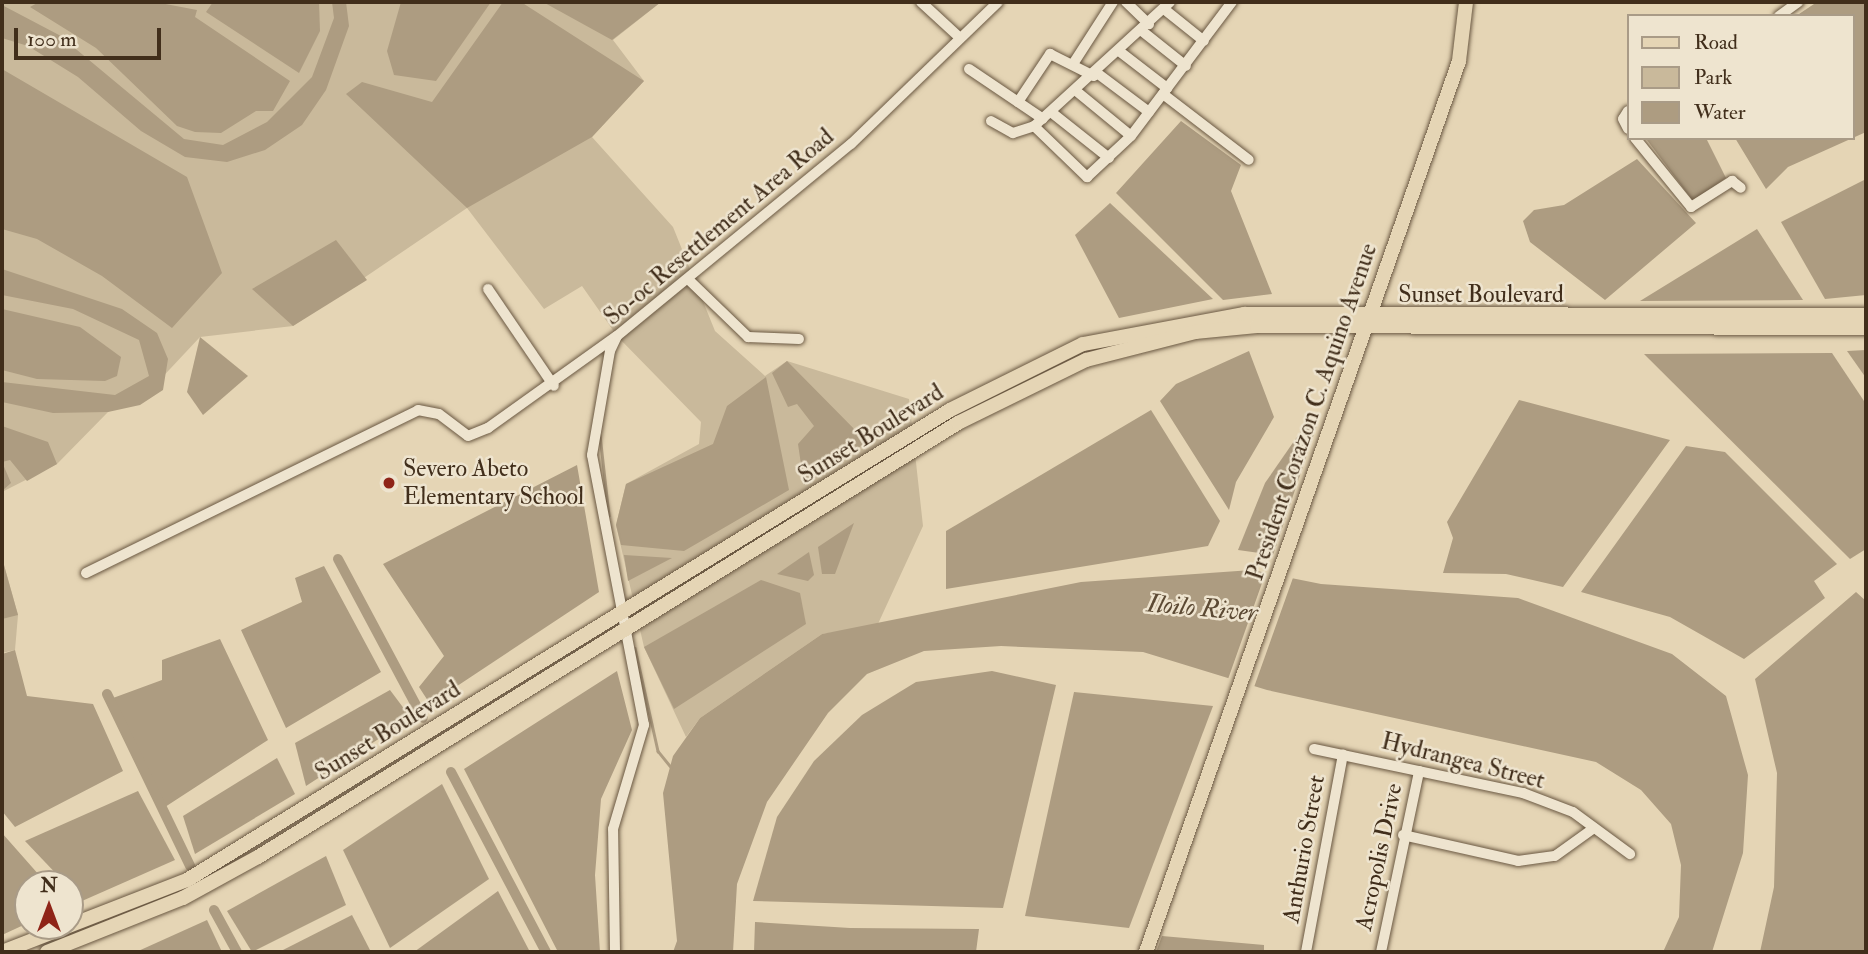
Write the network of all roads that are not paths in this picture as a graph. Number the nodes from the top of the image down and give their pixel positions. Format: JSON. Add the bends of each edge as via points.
{"nodes":[{"id":1,"x":921,"y":2,"type":"edge"},
{"id":2,"x":998,"y":2,"type":"edge"},
{"id":3,"x":1113,"y":2,"type":"edge"},
{"id":4,"x":1126,"y":2,"type":"edge"},
{"id":5,"x":1232,"y":2,"type":"edge"},
{"id":6,"x":1466,"y":2,"type":"edge"},
{"id":7,"x":1798,"y":2,"type":"edge"},
{"id":8,"x":1167,"y":5,"type":"edge"},
{"id":9,"x":1782,"y":14,"type":"edge"},
{"id":10,"x":1145,"y":27,"type":"junction"},
{"id":11,"x":960,"y":38,"type":"junction"},
{"id":12,"x":1205,"y":41,"type":"junction"},
{"id":13,"x":1119,"y":51,"type":"junction"},
{"id":14,"x":1073,"y":64,"type":"junction"},
{"id":15,"x":1186,"y":66,"type":"junction"},
{"id":16,"x":969,"y":69,"type":"dead end"},
{"id":17,"x":1096,"y":74,"type":"junction"},
{"id":18,"x":1075,"y":90,"type":"junction"},
{"id":19,"x":1165,"y":91,"type":"junction"},
{"id":20,"x":1018,"y":102,"type":"junction"},
{"id":21,"x":1149,"y":112,"type":"junction"},
{"id":22,"x":1043,"y":119,"type":"junction"},
{"id":23,"x":991,"y":121,"type":"dead end"},
{"id":24,"x":1131,"y":136,"type":"junction"},
{"id":25,"x":1637,"y":140,"type":"edge"},
{"id":26,"x":1110,"y":158,"type":"junction"},
{"id":27,"x":1249,"y":160,"type":"dead end"},
{"id":28,"x":1741,"y":188,"type":"dead end"},
{"id":29,"x":690,"y":281,"type":"junction"},
{"id":30,"x":488,"y":289,"type":"dead end"},
{"id":31,"x":1866,"y":315,"type":"edge"},
{"id":32,"x":1367,"y":323,"type":"junction"},
{"id":33,"x":1823,"y":324,"type":"junction"},
{"id":34,"x":1866,"y":328,"type":"edge"},
{"id":35,"x":617,"y":335,"type":"junction"},
{"id":36,"x":799,"y":339,"type":"dead end"},
{"id":37,"x":554,"y":386,"type":"junction"},
{"id":38,"x":950,"y":410,"type":"junction"},
{"id":39,"x":958,"y":423,"type":"junction"},
{"id":40,"x":86,"y":573,"type":"dead end"},
{"id":41,"x":622,"y":620,"type":"junction"},
{"id":42,"x":1314,"y":749,"type":"dead end"},
{"id":43,"x":1343,"y":754,"type":"junction"},
{"id":44,"x":1419,"y":771,"type":"junction"},
{"id":45,"x":1594,"y":828,"type":"junction"},
{"id":46,"x":1403,"y":835,"type":"junction"},
{"id":47,"x":1630,"y":854,"type":"dead end"},
{"id":48,"x":2,"y":952,"type":"edge"},
{"id":49,"x":47,"y":952,"type":"edge"},
{"id":50,"x":615,"y":952,"type":"edge"},
{"id":51,"x":1146,"y":952,"type":"edge"},
{"id":52,"x":1306,"y":952,"type":"edge"},
{"id":53,"x":1381,"y":952,"type":"edge"}],
"edges":[{"from":1,"to":11,"type":"street"},
{"from":2,"to":11,"type":"street","name":"So-oc Resettlement Area Road"},
{"from":3,"to":14,"type":"street"},
{"from":4,"to":10,"type":"street"},
{"from":5,"to":12,"type":"street"},
{"from":6,"to":32,"type":"main road","name":"President Corazon C. Aquino Avenue","via":[[1459,61]]},
{"from":7,"to":9,"type":"street"},
{"from":8,"to":10,"type":"street"},
{"from":8,"to":12,"type":"street"},
{"from":10,"to":13,"type":"street"},
{"from":10,"to":15,"type":"street"},
{"from":11,"to":29,"type":"street","name":"So-oc Resettlement Area Road","via":[[851,144]]},
{"from":12,"to":15,"type":"street"},
{"from":13,"to":17,"type":"street"},
{"from":13,"to":19,"type":"street"},
{"from":14,"to":17,"type":"street"},
{"from":14,"to":20,"type":"street","via":[[1048,55]]},
{"from":15,"to":19,"type":"street"},
{"from":16,"to":20,"type":"street"},
{"from":17,"to":18,"type":"street"},
{"from":17,"to":21,"type":"street"},
{"from":18,"to":22,"type":"street"},
{"from":18,"to":24,"type":"street"},
{"from":19,"to":21,"type":"street"},
{"from":19,"to":27,"type":"street"},
{"from":20,"to":22,"type":"street"},
{"from":21,"to":24,"type":"street"},
{"from":22,"to":23,"type":"street","via":[[1013,133]]},
{"from":22,"to":26,"type":"street"},
{"from":22,"to":26,"type":"street","via":[[1087,177]]},
{"from":24,"to":26,"type":"street"},
{"from":25,"to":28,"type":"street","via":[[1691,207],[1732,181]]},
{"from":29,"to":35,"type":"street","name":"So-oc Resettlement Area Road"},
{"from":29,"to":36,"type":"street","via":[[748,337]]},
{"from":30,"to":37,"type":"street"},
{"from":31,"to":33,"type":"main road","name":"Sunset Boulevard"},
{"from":32,"to":33,"type":"main road","name":"Sunset Boulevard"},
{"from":32,"to":38,"type":"main road","name":"Sunset Boulevard","via":[[1244,314],[1138,329],[1083,344]]},
{"from":32,"to":39,"type":"main road","name":"Sunset Boulevard","via":[[1257,326],[1138,344],[1086,359]]},
{"from":32,"to":51,"type":"main road","name":"President Corazon C. Aquino Avenue"},
{"from":33,"to":34,"type":"main road","name":"Sunset Boulevard"},
{"from":35,"to":37,"type":"street"},
{"from":35,"to":41,"type":"street","name":"So-oc Resettlement Area Road","via":[[592,435]]},
{"from":37,"to":40,"type":"street","via":[[468,436],[439,414],[418,410]]},
{"from":38,"to":39,"type":"main road"},
{"from":38,"to":41,"type":"main road","name":"Sunset Boulevard"},
{"from":39,"to":41,"type":"main road","name":"Sunset Boulevard"},
{"from":41,"to":48,"type":"main road","name":"Sunset Boulevard","via":[[187,880]]},
{"from":41,"to":49,"type":"main road","name":"Sunset Boulevard","via":[[258,857],[183,898]]},
{"from":41,"to":50,"type":"street","name":"So-oc Resettlement Area Road","via":[[644,725],[613,829]]},
{"from":42,"to":43,"type":"street","name":"Hydrangea Street"},
{"from":43,"to":44,"type":"street","name":"Hydrangea Street"},
{"from":43,"to":52,"type":"street","name":"Anthurio Street"},
{"from":44,"to":45,"type":"street","name":"Hydrangea Street","via":[[1523,793]]},
{"from":44,"to":46,"type":"street","name":"Acropolis Drive"},
{"from":45,"to":46,"type":"street","via":[[1556,856],[1536,860]]},
{"from":45,"to":47,"type":"street","name":"Hydrangea Street"},
{"from":46,"to":53,"type":"street","name":"Acropolis Drive"}]}
